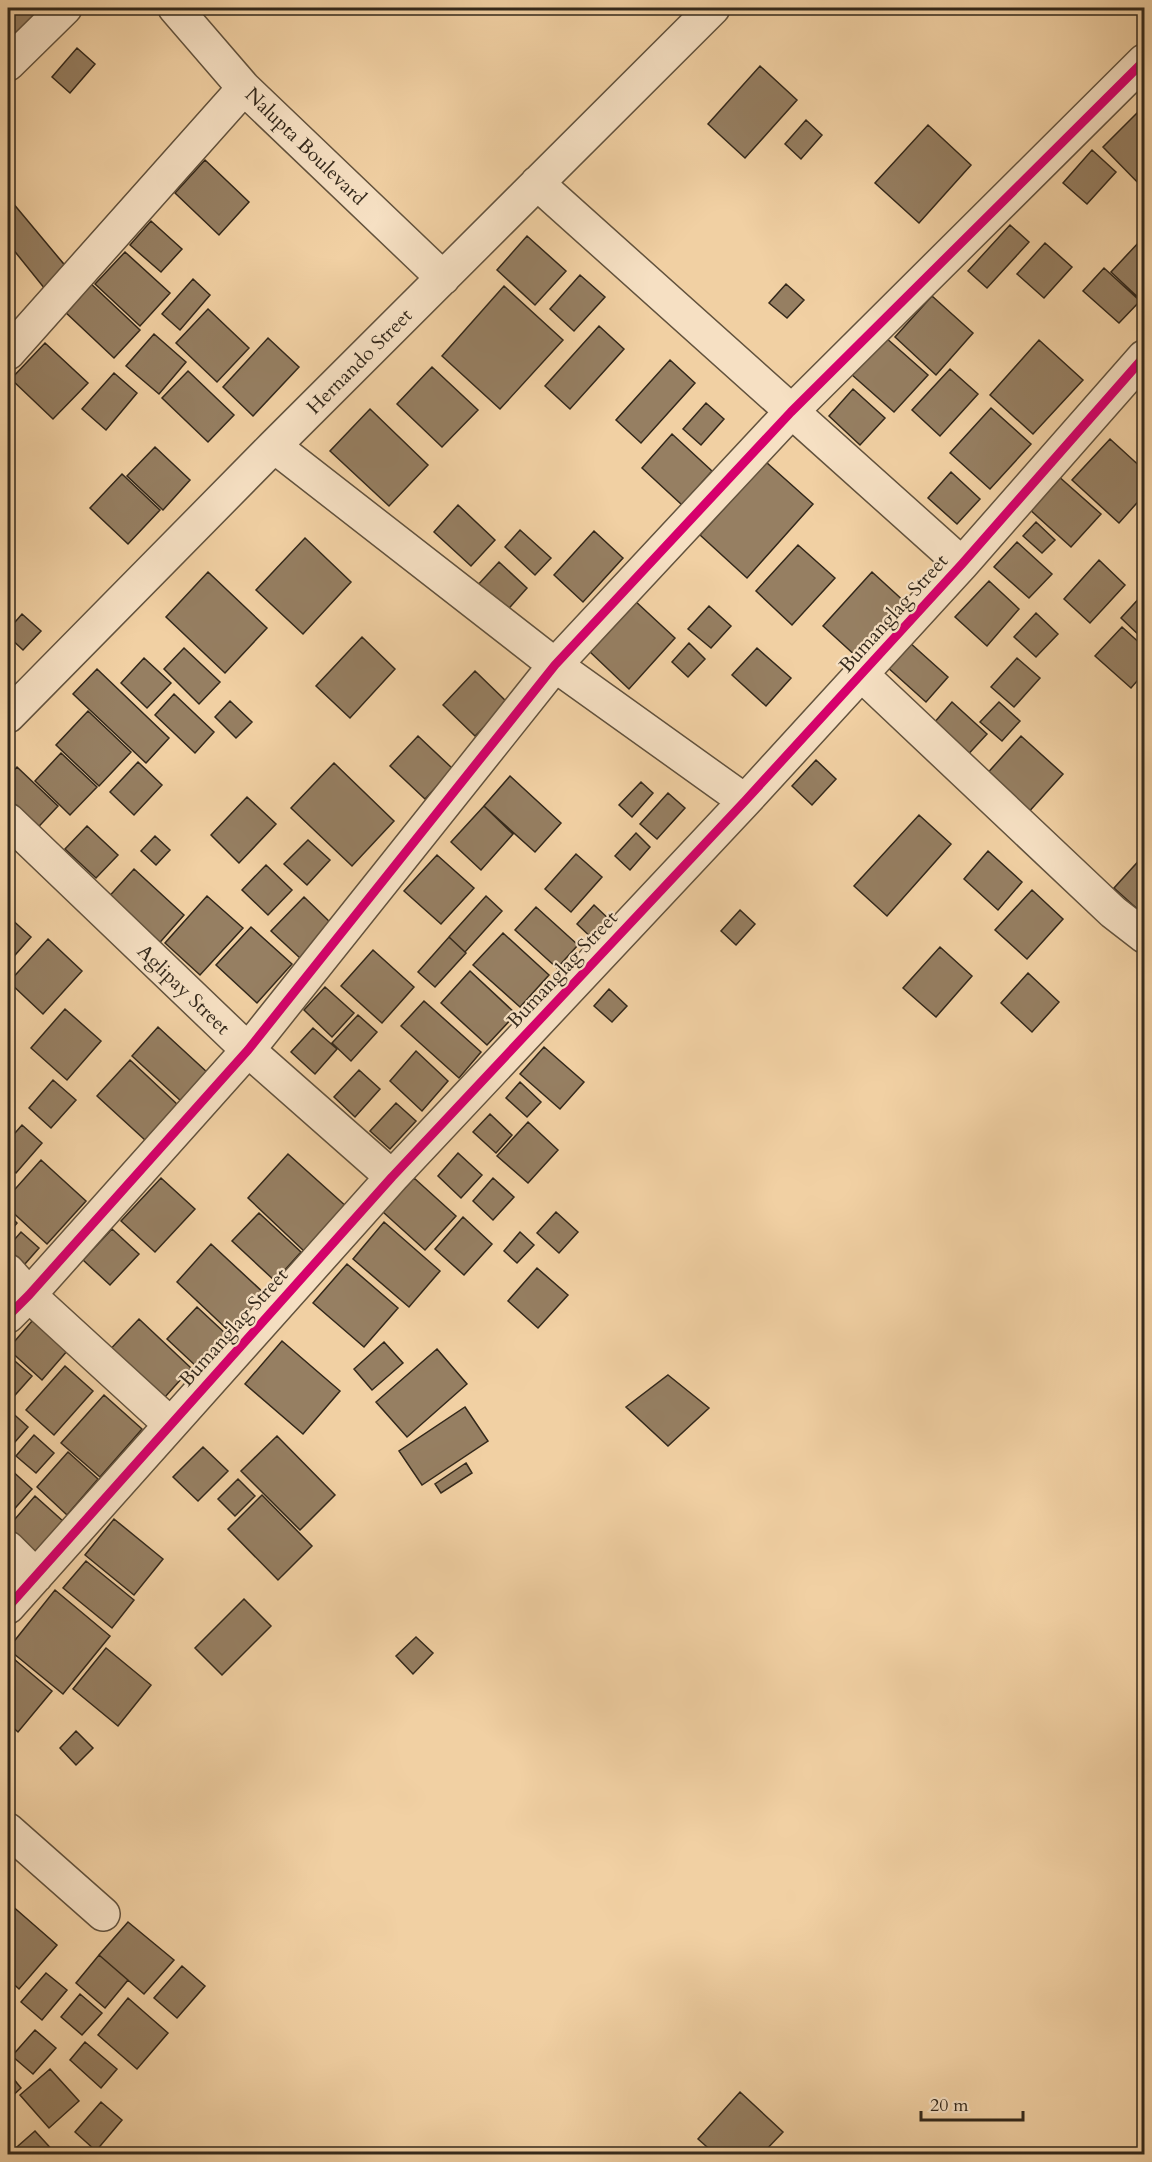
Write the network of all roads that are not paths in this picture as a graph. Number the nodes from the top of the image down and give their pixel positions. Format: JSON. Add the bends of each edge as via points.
{"nodes":[{"id":1,"x":65,"y":8,"type":"edge"},
{"id":2,"x":175,"y":8,"type":"edge"},
{"id":3,"x":713,"y":8,"type":"edge"},
{"id":4,"x":1144,"y":61,"type":"edge"},
{"id":5,"x":8,"y":64,"type":"edge"},
{"id":6,"x":244,"y":87,"type":"junction"},
{"id":7,"x":537,"y":183,"type":"junction"},
{"id":8,"x":443,"y":278,"type":"junction"},
{"id":9,"x":8,"y":353,"type":"edge"},
{"id":10,"x":1144,"y":357,"type":"edge"},
{"id":11,"x":791,"y":412,"type":"junction"},
{"id":12,"x":274,"y":446,"type":"junction"},
{"id":13,"x":962,"y":564,"type":"junction"},
{"id":14,"x":555,"y":666,"type":"junction"},
{"id":15,"x":861,"y":674,"type":"junction"},
{"id":16,"x":8,"y":716,"type":"edge"},
{"id":17,"x":745,"y":801,"type":"junction"},
{"id":18,"x":8,"y":820,"type":"edge"},
{"id":19,"x":1144,"y":936,"type":"edge"},
{"id":20,"x":248,"y":1050,"type":"junction"},
{"id":21,"x":392,"y":1177,"type":"junction"},
{"id":22,"x":8,"y":1271,"type":"edge"},
{"id":23,"x":18,"y":1305,"type":"edge"},
{"id":24,"x":170,"y":1424,"type":"junction"},
{"id":25,"x":8,"y":1548,"type":"edge"},
{"id":26,"x":36,"y":1576,"type":"junction"},
{"id":27,"x":8,"y":1607,"type":"edge"},
{"id":28,"x":8,"y":1830,"type":"edge"},
{"id":29,"x":103,"y":1914,"type":"dead end"}],
"edges":[{"from":1,"to":5,"type":"street"},
{"from":2,"to":6,"type":"street","name":"Nalupta Boulevard"},
{"from":3,"to":7,"type":"street","name":"Hernando Street"},
{"from":4,"to":11,"type":"street"},
{"from":6,"to":8,"type":"street","name":"Nalupta Boulevard"},
{"from":6,"to":9,"type":"street"},
{"from":7,"to":8,"type":"street","name":"Hernando Street"},
{"from":7,"to":11,"type":"street"},
{"from":8,"to":12,"type":"street","name":"Hernando Street"},
{"from":10,"to":13,"type":"street","name":"Bumanglag Street"},
{"from":11,"to":13,"type":"street"},
{"from":11,"to":14,"type":"street"},
{"from":12,"to":14,"type":"street"},
{"from":12,"to":16,"type":"street","name":"Hernando Street"},
{"from":13,"to":15,"type":"street","name":"Bumanglag Street"},
{"from":14,"to":17,"type":"street"},
{"from":14,"to":20,"type":"street"},
{"from":15,"to":17,"type":"street","name":"Bumanglag Street"},
{"from":15,"to":19,"type":"street","via":[[1113,912]]},
{"from":17,"to":21,"type":"street","name":"Bumanglag Street"},
{"from":18,"to":20,"type":"street","name":"Aglipay Street"},
{"from":20,"to":21,"type":"street","name":"Aglipay Street"},
{"from":20,"to":23,"type":"street"},
{"from":21,"to":24,"type":"street","name":"Bumanglag Street"},
{"from":22,"to":23,"type":"street"},
{"from":23,"to":24,"type":"street"},
{"from":24,"to":26,"type":"street","name":"Bumanglag Street"},
{"from":25,"to":26,"type":"street"},
{"from":26,"to":27,"type":"street","name":"Bumanglag Street"},
{"from":28,"to":29,"type":"street"}]}
